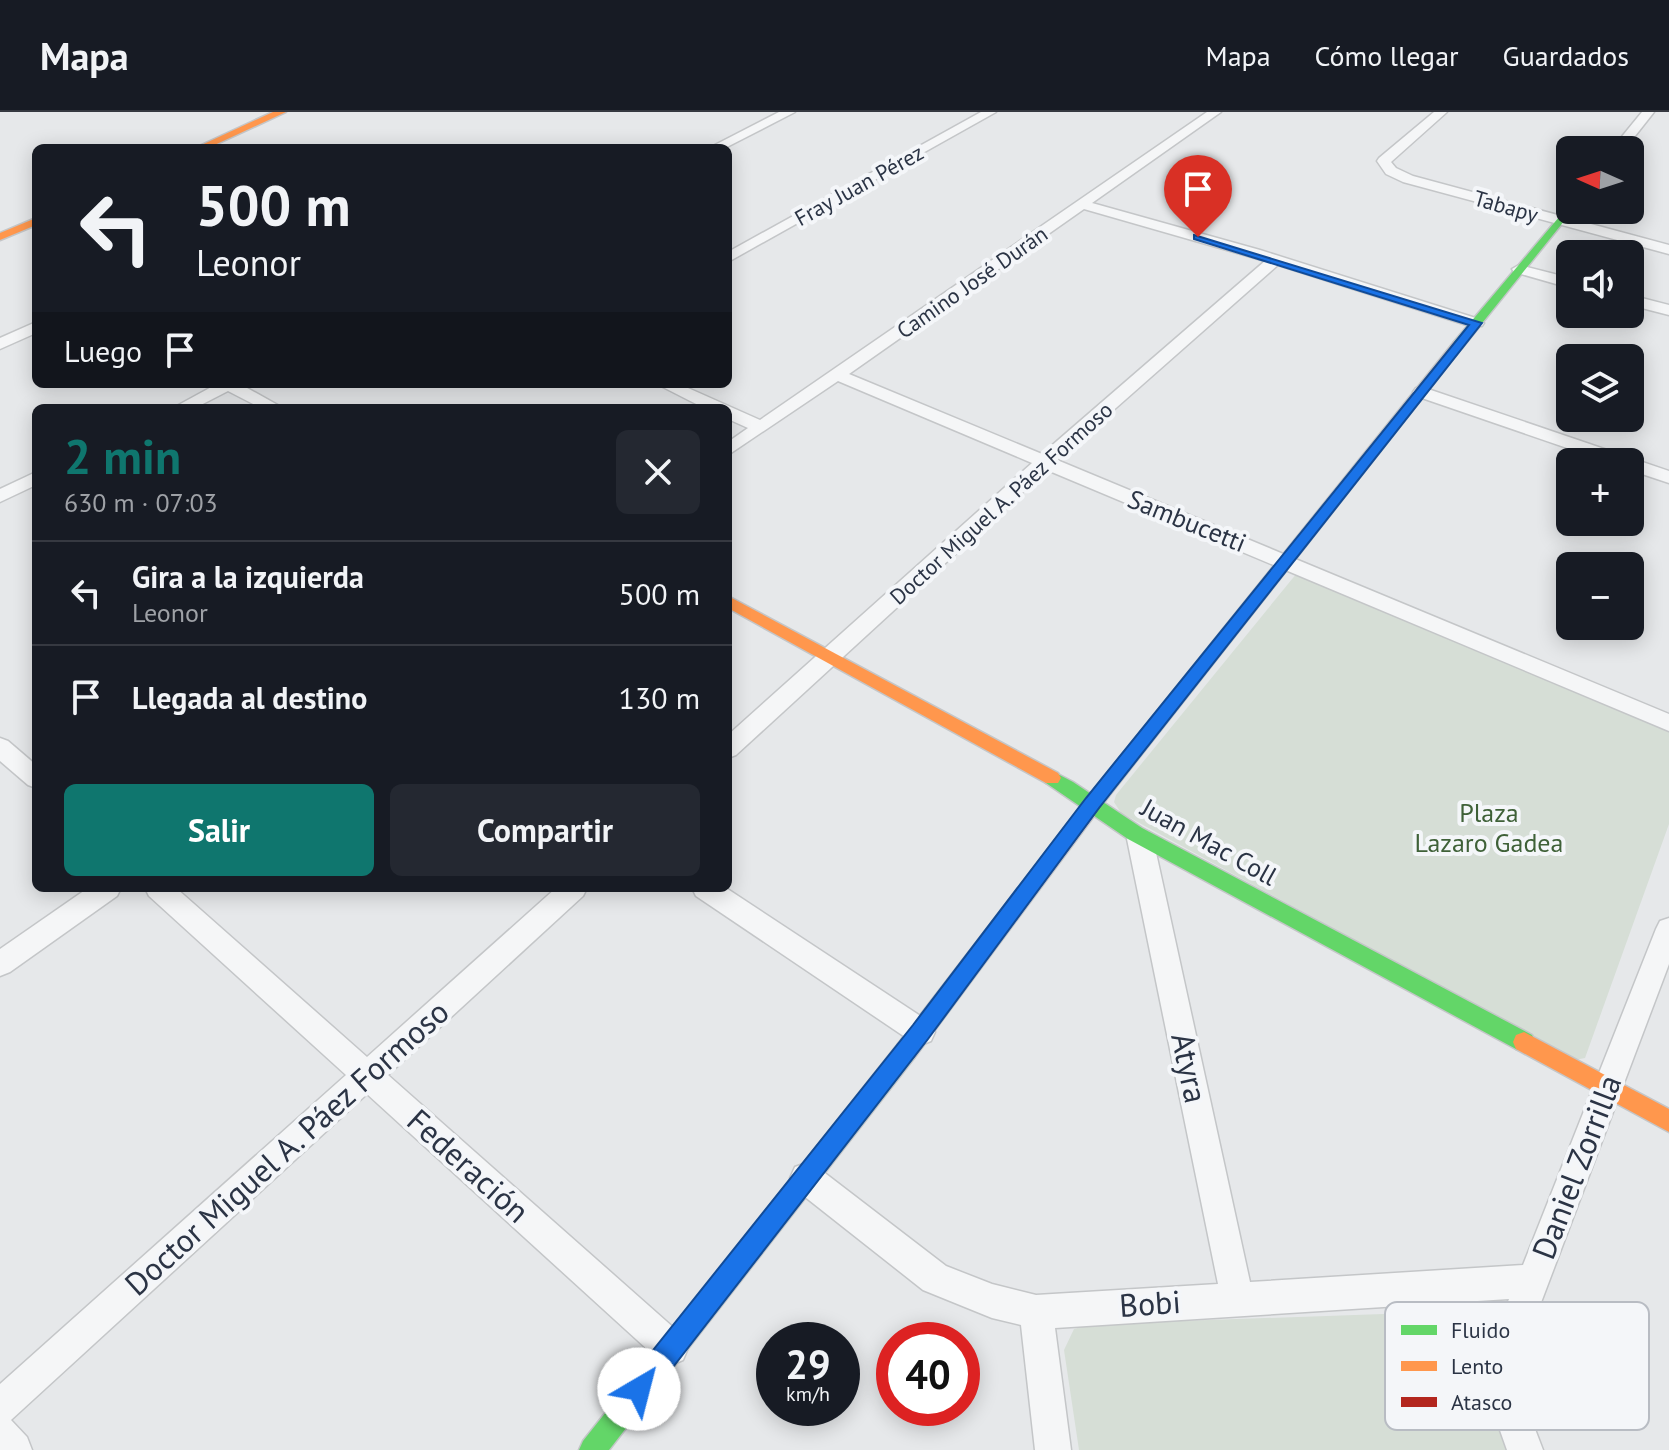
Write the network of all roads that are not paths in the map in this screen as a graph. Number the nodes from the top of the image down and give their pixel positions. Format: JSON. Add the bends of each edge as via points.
{"nodes":[{"id":1,"x":281,"y":112,"type":"edge"},
{"id":2,"x":789,"y":112,"type":"edge"},
{"id":3,"x":990,"y":112,"type":"edge"},
{"id":4,"x":1215,"y":112,"type":"edge"},
{"id":5,"x":1413,"y":112,"type":"edge"},
{"id":6,"x":1648,"y":112,"type":"edge"},
{"id":7,"x":1438,"y":115,"type":"edge"},
{"id":8,"x":1628,"y":136,"type":"edge"},
{"id":9,"x":209,"y":144,"type":"edge"},
{"id":10,"x":723,"y":144,"type":"edge"},
{"id":11,"x":1083,"y":205,"type":"junction"},
{"id":12,"x":1556,"y":212,"type":"edge"},
{"id":13,"x":32,"y":223,"type":"edge"},
{"id":14,"x":1556,"y":224,"type":"edge"},
{"id":15,"x":1593,"y":224,"type":"edge"},
{"id":16,"x":0,"y":237,"type":"edge"},
{"id":17,"x":1669,"y":250,"type":"edge"},
{"id":18,"x":732,"y":256,"type":"edge"},
{"id":19,"x":1275,"y":260,"type":"junction"},
{"id":20,"x":1519,"y":269,"type":"junction"},
{"id":21,"x":1556,"y":279,"type":"edge"},
{"id":22,"x":1644,"y":304,"type":"edge"},
{"id":23,"x":1669,"y":310,"type":"edge"},
{"id":24,"x":1476,"y":323,"type":"junction"},
{"id":25,"x":32,"y":329,"type":"edge"},
{"id":26,"x":0,"y":344,"type":"edge"},
{"id":27,"x":837,"y":375,"type":"junction"},
{"id":28,"x":222,"y":388,"type":"edge"},
{"id":29,"x":237,"y":388,"type":"edge"},
{"id":30,"x":674,"y":388,"type":"edge"},
{"id":31,"x":1422,"y":392,"type":"junction"},
{"id":32,"x":190,"y":404,"type":"edge"},
{"id":33,"x":267,"y":404,"type":"edge"},
{"id":34,"x":709,"y":404,"type":"edge"},
{"id":35,"x":732,"y":414,"type":"edge"},
{"id":36,"x":761,"y":427,"type":"junction"},
{"id":37,"x":732,"y":447,"type":"edge"},
{"id":38,"x":1584,"y":448,"type":"edge"},
{"id":39,"x":1043,"y":463,"type":"junction"},
{"id":40,"x":1644,"y":468,"type":"edge"},
{"id":41,"x":1669,"y":477,"type":"edge"},
{"id":42,"x":32,"y":480,"type":"edge"},
{"id":43,"x":0,"y":496,"type":"edge"},
{"id":44,"x":1284,"y":560,"type":"junction"},
{"id":45,"x":732,"y":603,"type":"edge"},
{"id":46,"x":831,"y":657,"type":"junction"},
{"id":47,"x":1669,"y":723,"type":"edge"},
{"id":48,"x":732,"y":745,"type":"edge"},
{"id":49,"x":0,"y":747,"type":"edge"},
{"id":50,"x":32,"y":775,"type":"edge"},
{"id":51,"x":1093,"y":803,"type":"junction"},
{"id":52,"x":1140,"y":839,"type":"junction"},
{"id":53,"x":102,"y":892,"type":"edge"},
{"id":54,"x":162,"y":892,"type":"edge"},
{"id":55,"x":570,"y":892,"type":"edge"},
{"id":56,"x":711,"y":892,"type":"edge"},
{"id":57,"x":1669,"y":929,"type":"edge"},
{"id":58,"x":0,"y":964,"type":"edge"},
{"id":59,"x":921,"y":1032,"type":"junction"},
{"id":60,"x":367,"y":1075,"type":"junction"},
{"id":61,"x":1607,"y":1087,"type":"junction"},
{"id":62,"x":1669,"y":1121,"type":"edge"},
{"id":63,"x":806,"y":1178,"type":"junction"},
{"id":64,"x":1534,"y":1281,"type":"junction"},
{"id":65,"x":1237,"y":1298,"type":"junction"},
{"id":66,"x":1526,"y":1302,"type":"edge"},
{"id":67,"x":1036,"y":1312,"type":"junction"},
{"id":68,"x":671,"y":1348,"type":"junction"},
{"id":69,"x":0,"y":1407,"type":"edge"},
{"id":70,"x":1518,"y":1430,"type":"edge"},
{"id":71,"x":0,"y":1433,"type":"edge"},
{"id":72,"x":14,"y":1450,"type":"edge"},
{"id":73,"x":592,"y":1450,"type":"edge"},
{"id":74,"x":1053,"y":1450,"type":"edge"},
{"id":75,"x":1525,"y":1450,"type":"edge"}],
"edges":[{"from":1,"to":9,"type":"street"},
{"from":2,"to":10,"type":"street"},
{"from":3,"to":18,"type":"street","name":"Fray Juan Pérez"},
{"from":4,"to":11,"type":"street","name":"Camino José Durán"},
{"from":5,"to":7,"type":"street"},
{"from":6,"to":8,"type":"street"},
{"from":7,"to":12,"type":"street","name":"Tabapy","via":[[1384,161],[1391,170],[1408,179]]},
{"from":11,"to":19,"type":"street"},
{"from":11,"to":27,"type":"street","name":"Camino José Durán"},
{"from":13,"to":16,"type":"street"},
{"from":14,"to":20,"type":"street"},
{"from":15,"to":17,"type":"street","name":"Tabapy"},
{"from":19,"to":24,"type":"street"},
{"from":19,"to":39,"type":"street","name":"Doctor Miguel A. Páez Formoso"},
{"from":20,"to":21,"type":"street"},
{"from":20,"to":24,"type":"street"},
{"from":22,"to":23,"type":"street"},
{"from":24,"to":31,"type":"street"},
{"from":25,"to":26,"type":"street"},
{"from":27,"to":36,"type":"street","name":"Camino José Durán"},
{"from":27,"to":39,"type":"street","name":"Sambucetti"},
{"from":28,"to":32,"type":"street"},
{"from":29,"to":33,"type":"street"},
{"from":30,"to":34,"type":"street"},
{"from":31,"to":38,"type":"street"},
{"from":31,"to":44,"type":"street"},
{"from":35,"to":36,"type":"street"},
{"from":36,"to":37,"type":"street","name":"Camino José Durán"},
{"from":39,"to":44,"type":"street","name":"Sambucetti"},
{"from":39,"to":46,"type":"street","name":"Doctor Miguel A. Páez Formoso"},
{"from":40,"to":41,"type":"street"},
{"from":42,"to":43,"type":"street"},
{"from":44,"to":47,"type":"street","name":"Sambucetti"},
{"from":44,"to":51,"type":"street"},
{"from":45,"to":46,"type":"street","name":"Juan Mac Coll"},
{"from":46,"to":48,"type":"street","name":"Doctor Miguel A. Páez Formoso"},
{"from":46,"to":51,"type":"street","name":"Juan Mac Coll"},
{"from":49,"to":50,"type":"street"},
{"from":51,"to":52,"type":"street","name":"Juan Mac Coll"},
{"from":51,"to":59,"type":"street"},
{"from":52,"to":61,"type":"street","name":"Juan Mac Coll"},
{"from":52,"to":65,"type":"street","name":"Atyra"},
{"from":53,"to":58,"type":"street"},
{"from":54,"to":60,"type":"street","name":"Federación"},
{"from":55,"to":60,"type":"street","name":"Doctor Miguel A. Páez Formoso"},
{"from":56,"to":59,"type":"street"},
{"from":57,"to":61,"type":"street","name":"Daniel Zorrilla"},
{"from":59,"to":63,"type":"street"},
{"from":60,"to":68,"type":"street","name":"Federación"},
{"from":60,"to":69,"type":"street","name":"Doctor Miguel A. Páez Formoso"},
{"from":61,"to":62,"type":"street","name":"Juan Mac Coll"},
{"from":61,"to":64,"type":"street","name":"Daniel Zorrilla"},
{"from":63,"to":67,"type":"street","name":"Bobi","via":[[935,1278]]},
{"from":63,"to":68,"type":"street"},
{"from":64,"to":65,"type":"street","name":"Bobi"},
{"from":64,"to":66,"type":"street","name":"Daniel Zorrilla"},
{"from":65,"to":67,"type":"street","name":"Bobi"},
{"from":67,"to":74,"type":"street"},
{"from":68,"to":73,"type":"street"},
{"from":70,"to":75,"type":"street","name":"Daniel Zorrilla"},
{"from":71,"to":72,"type":"street"}]}
